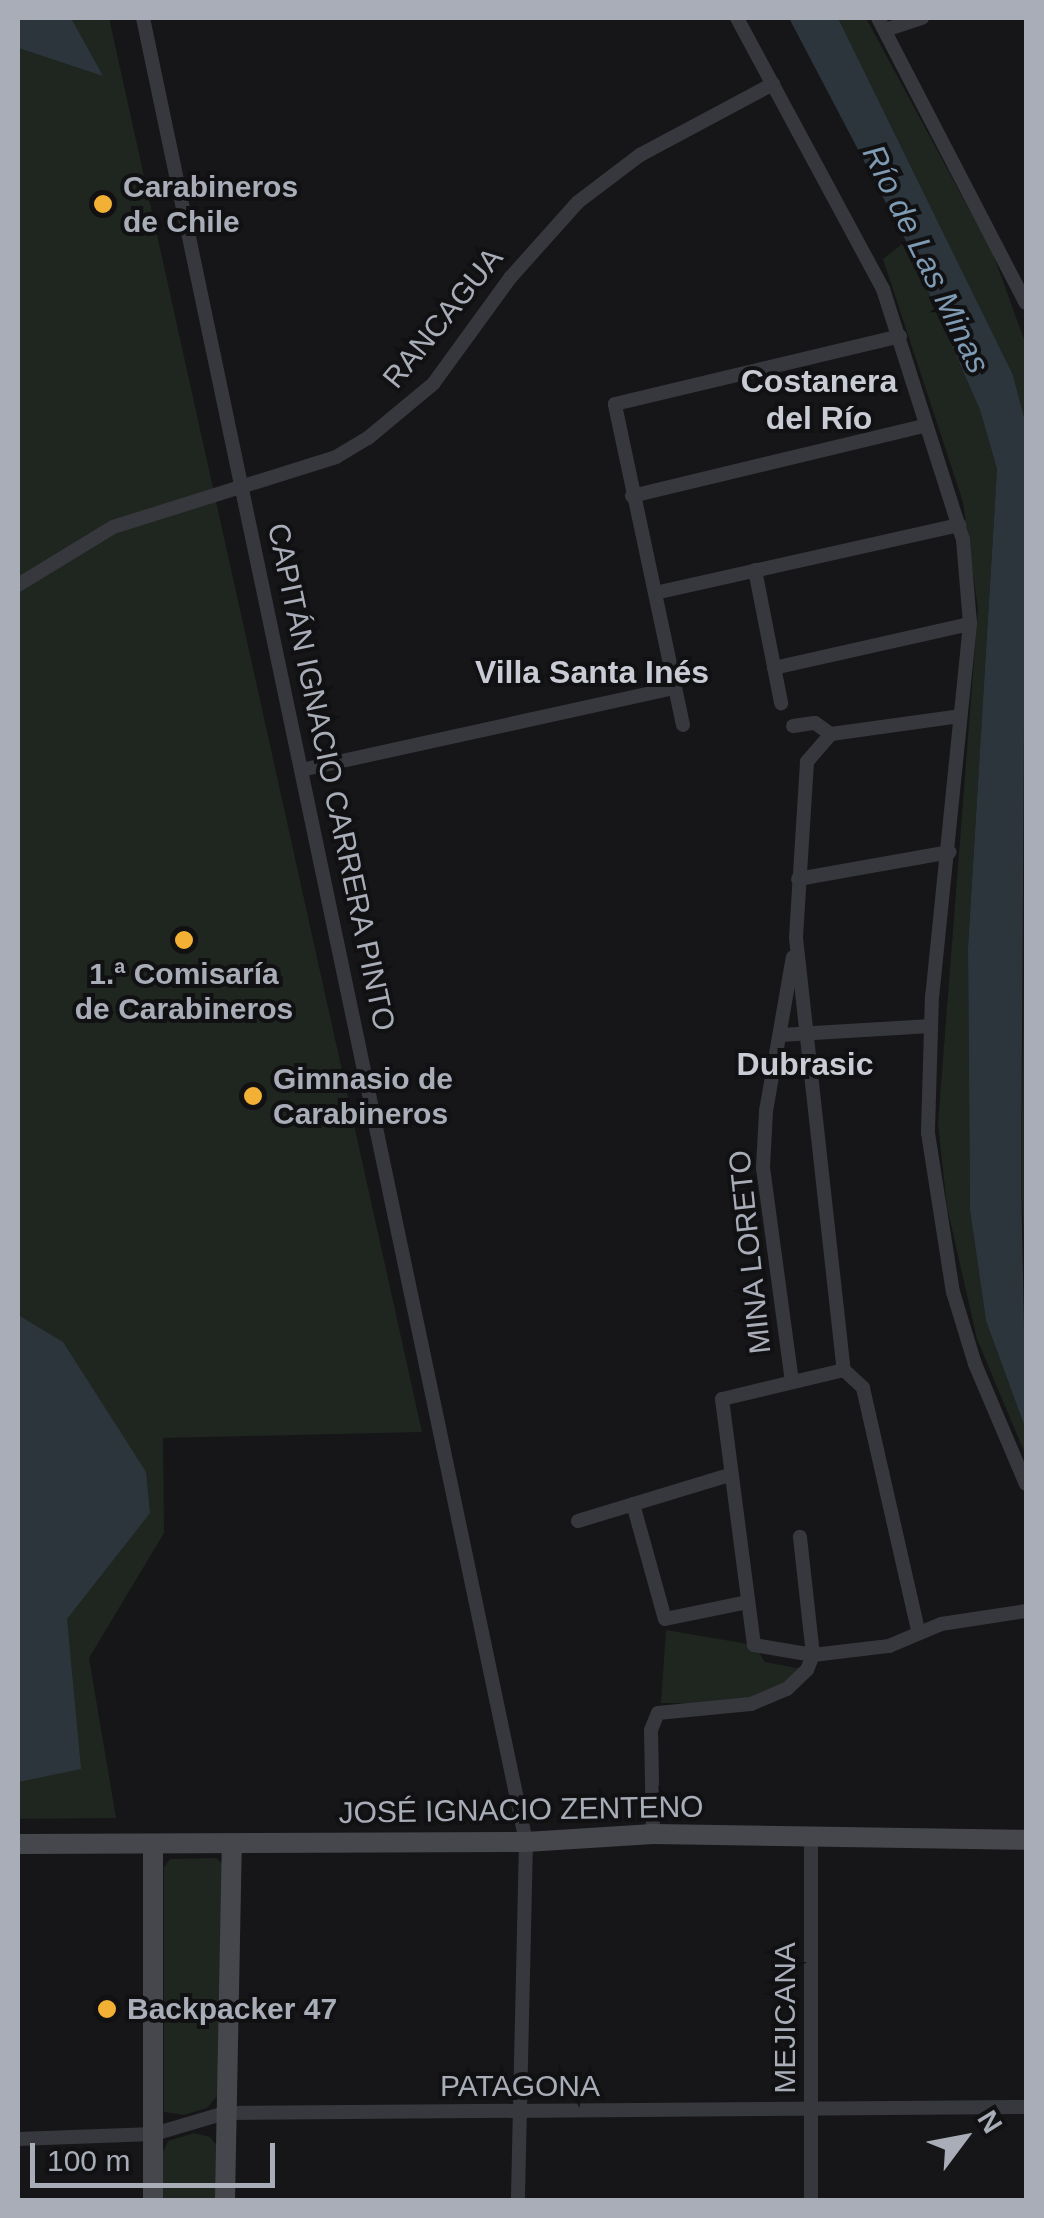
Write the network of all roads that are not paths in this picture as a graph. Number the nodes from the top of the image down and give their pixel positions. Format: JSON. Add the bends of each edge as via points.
{"nodes":[{"id":1,"x":144,"y":18,"type":"edge"},
{"id":2,"x":737,"y":18,"type":"edge"},
{"id":3,"x":922,"y":18,"type":"edge"},
{"id":4,"x":881,"y":24,"type":"edge"},
{"id":5,"x":773,"y":84,"type":"junction"},
{"id":6,"x":1026,"y":304,"type":"edge"},
{"id":7,"x":900,"y":336,"type":"junction"},
{"id":8,"x":927,"y":425,"type":"junction"},
{"id":9,"x":242,"y":486,"type":"junction"},
{"id":10,"x":632,"y":496,"type":"junction"},
{"id":11,"x":960,"y":525,"type":"junction"},
{"id":12,"x":755,"y":570,"type":"junction"},
{"id":13,"x":18,"y":584,"type":"edge"},
{"id":14,"x":655,"y":593,"type":"junction"},
{"id":15,"x":970,"y":624,"type":"junction"},
{"id":16,"x":774,"y":668,"type":"junction"},
{"id":17,"x":675,"y":688,"type":"junction"},
{"id":18,"x":781,"y":703,"type":"dead end"},
{"id":19,"x":960,"y":716,"type":"junction"},
{"id":20,"x":683,"y":726,"type":"dead end"},
{"id":21,"x":793,"y":726,"type":"dead end"},
{"id":22,"x":831,"y":734,"type":"junction"},
{"id":23,"x":301,"y":770,"type":"junction"},
{"id":24,"x":950,"y":852,"type":"junction"},
{"id":25,"x":798,"y":880,"type":"junction"},
{"id":26,"x":796,"y":938,"type":"junction"},
{"id":27,"x":931,"y":1026,"type":"junction"},
{"id":28,"x":809,"y":1033,"type":"junction"},
{"id":29,"x":781,"y":1035,"type":"junction"},
{"id":30,"x":844,"y":1370,"type":"junction"},
{"id":31,"x":792,"y":1382,"type":"junction"},
{"id":32,"x":729,"y":1474,"type":"junction"},
{"id":33,"x":1026,"y":1484,"type":"edge"},
{"id":34,"x":634,"y":1504,"type":"junction"},
{"id":35,"x":578,"y":1521,"type":"dead end"},
{"id":36,"x":800,"y":1538,"type":"dead end"},
{"id":37,"x":748,"y":1602,"type":"junction"},
{"id":38,"x":1026,"y":1611,"type":"edge"},
{"id":39,"x":918,"y":1630,"type":"junction"},
{"id":40,"x":813,"y":1655,"type":"junction"},
{"id":41,"x":653,"y":1834,"type":"junction"},
{"id":42,"x":811,"y":1835,"type":"junction"},
{"id":43,"x":1026,"y":1840,"type":"edge"},
{"id":44,"x":526,"y":1842,"type":"junction"},
{"id":45,"x":18,"y":1844,"type":"edge"},
{"id":46,"x":232,"y":1846,"type":"junction"},
{"id":47,"x":153,"y":1848,"type":"junction"},
{"id":48,"x":1026,"y":2108,"type":"edge"},
{"id":49,"x":814,"y":2110,"type":"junction"},
{"id":50,"x":225,"y":2112,"type":"junction"},
{"id":51,"x":520,"y":2115,"type":"junction"},
{"id":52,"x":154,"y":2134,"type":"junction"},
{"id":53,"x":18,"y":2140,"type":"edge"},
{"id":54,"x":153,"y":2200,"type":"edge"},
{"id":55,"x":225,"y":2200,"type":"edge"},
{"id":56,"x":518,"y":2200,"type":"edge"},
{"id":57,"x":811,"y":2200,"type":"edge"}],
"edges":[{"from":1,"to":9,"type":"street","name":"CAPITÁN IGNACIO CARRERA PINTO"},
{"from":2,"to":5,"type":"street"},
{"from":3,"to":4,"type":"street"},
{"from":4,"to":6,"type":"street"},
{"from":5,"to":7,"type":"street","via":[[868,256]]},
{"from":5,"to":9,"type":"street","name":"RANCAGUA","via":[[640,155],[578,202],[534,248],[433,384],[398,416],[336,457]]},
{"from":7,"to":8,"type":"street"},
{"from":7,"to":10,"type":"street","via":[[615,404]]},
{"from":8,"to":10,"type":"street"},
{"from":8,"to":11,"type":"street"},
{"from":9,"to":13,"type":"street","name":"RANCAGUA","via":[[113,527]]},
{"from":9,"to":23,"type":"street","name":"CAPITÁN IGNACIO CARRERA PINTO"},
{"from":10,"to":14,"type":"street"},
{"from":11,"to":12,"type":"street"},
{"from":11,"to":15,"type":"street"},
{"from":12,"to":14,"type":"street"},
{"from":12,"to":16,"type":"street"},
{"from":14,"to":17,"type":"street"},
{"from":15,"to":16,"type":"street"},
{"from":15,"to":19,"type":"street"},
{"from":16,"to":18,"type":"street"},
{"from":17,"to":20,"type":"street"},
{"from":17,"to":23,"type":"street"},
{"from":19,"to":22,"type":"street"},
{"from":19,"to":24,"type":"street"},
{"from":21,"to":22,"type":"street","via":[[815,723]]},
{"from":22,"to":25,"type":"street","via":[[807,762]]},
{"from":23,"to":44,"type":"street","name":"CAPITÁN IGNACIO CARRERA PINTO"},
{"from":24,"to":25,"type":"street"},
{"from":24,"to":27,"type":"street"},
{"from":25,"to":26,"type":"street"},
{"from":26,"to":28,"type":"street"},
{"from":26,"to":29,"type":"street","name":"MINA LORETO"},
{"from":27,"to":28,"type":"street"},
{"from":27,"to":33,"type":"street","via":[[928,1133],[953,1292],[974,1364]]},
{"from":28,"to":29,"type":"street"},
{"from":28,"to":30,"type":"street"},
{"from":29,"to":31,"type":"street","name":"MINA LORETO","via":[[763,1167]]},
{"from":30,"to":31,"type":"street"},
{"from":30,"to":39,"type":"street","via":[[862,1388]]},
{"from":31,"to":32,"type":"street","via":[[722,1400]]},
{"from":32,"to":34,"type":"street"},
{"from":32,"to":37,"type":"street"},
{"from":34,"to":35,"type":"street"},
{"from":34,"to":37,"type":"street","via":[[665,1620]]},
{"from":36,"to":40,"type":"street"},
{"from":37,"to":40,"type":"street","via":[[754,1645]]},
{"from":38,"to":39,"type":"street"},
{"from":39,"to":40,"type":"street","via":[[890,1646]]},
{"from":40,"to":41,"type":"street","via":[[806,1670],[764,1701],[658,1713],[651,1730]]},
{"from":41,"to":42,"type":"street","name":"JOSÉ IGNACIO ZENTENO"},
{"from":41,"to":44,"type":"street","name":"JOSÉ IGNACIO ZENTENO"},
{"from":42,"to":43,"type":"street","name":"JOSÉ IGNACIO ZENTENO"},
{"from":42,"to":49,"type":"street","name":"MEJICANA"},
{"from":44,"to":46,"type":"street","name":"JOSÉ IGNACIO ZENTENO"},
{"from":44,"to":51,"type":"street","name":"CAPITÁN IGNACIO CARRERA PINTO"},
{"from":45,"to":47,"type":"street","name":"JOSÉ IGNACIO ZENTENO"},
{"from":46,"to":47,"type":"street","name":"JOSÉ IGNACIO ZENTENO"},
{"from":46,"to":50,"type":"street"},
{"from":47,"to":52,"type":"street"},
{"from":48,"to":49,"type":"street","name":"PATAGONA"},
{"from":49,"to":51,"type":"street","name":"PATAGONA"},
{"from":49,"to":57,"type":"street","name":"MEJICANA"},
{"from":50,"to":51,"type":"street","name":"PATAGONA"},
{"from":50,"to":52,"type":"street","name":"PATAGONA"},
{"from":50,"to":55,"type":"street"},
{"from":51,"to":56,"type":"street","name":"CAPITÁN IGNACIO CARRERA PINTO"},
{"from":52,"to":53,"type":"street","name":"PATAGONA"},
{"from":52,"to":54,"type":"street"}]}
